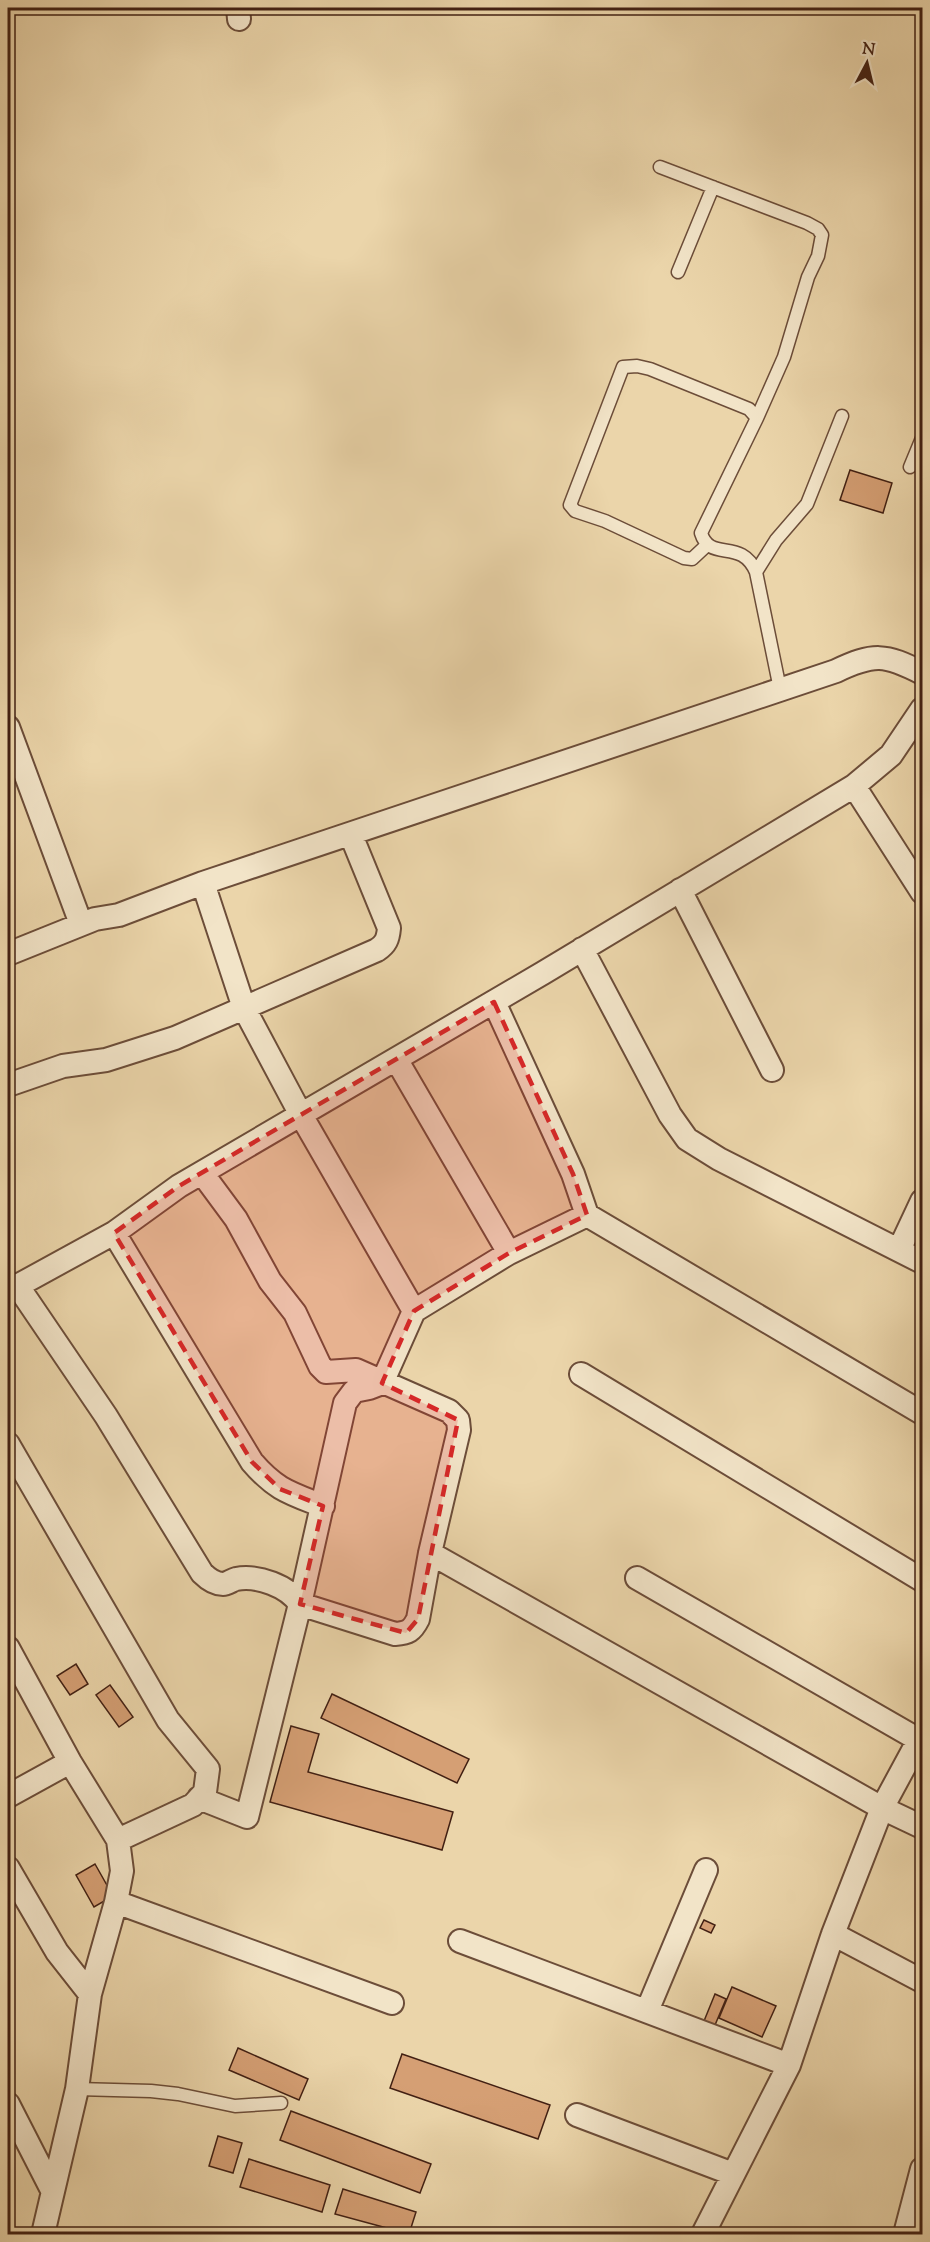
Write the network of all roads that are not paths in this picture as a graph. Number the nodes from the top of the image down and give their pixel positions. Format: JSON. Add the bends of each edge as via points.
{"nodes":[{"id":1,"x":660,"y":167,"type":"dead end"},
{"id":2,"x":713,"y":187,"type":"junction"},
{"id":3,"x":678,"y":272,"type":"dead end"},
{"id":4,"x":842,"y":416,"type":"dead end"},
{"id":5,"x":757,"y":418,"type":"junction"},
{"id":6,"x":922,"y":438,"type":"edge"},
{"id":7,"x":910,"y":467,"type":"dead end"},
{"id":8,"x":707,"y":545,"type":"junction"},
{"id":9,"x":756,"y":572,"type":"junction"},
{"id":10,"x":922,"y":673,"type":"edge"},
{"id":11,"x":780,"y":689,"type":"junction"},
{"id":12,"x":922,"y":709,"type":"edge"},
{"id":13,"x":8,"y":727,"type":"edge"},
{"id":14,"x":854,"y":786,"type":"junction"},
{"id":15,"x":351,"y":835,"type":"junction"},
{"id":16,"x":203,"y":883,"type":"junction"},
{"id":17,"x":680,"y":890,"type":"junction"},
{"id":18,"x":922,"y":892,"type":"edge"},
{"id":19,"x":81,"y":924,"type":"junction"},
{"id":20,"x":582,"y":949,"type":"junction"},
{"id":21,"x":8,"y":954,"type":"edge"},
{"id":22,"x":494,"y":1002,"type":"junction"},
{"id":23,"x":244,"y":1008,"type":"junction"},
{"id":24,"x":396,"y":1059,"type":"junction"},
{"id":25,"x":772,"y":1070,"type":"dead end"},
{"id":26,"x":8,"y":1085,"type":"edge"},
{"id":27,"x":301,"y":1115,"type":"junction"},
{"id":28,"x":201,"y":1173,"type":"junction"},
{"id":29,"x":922,"y":1201,"type":"edge"},
{"id":30,"x":587,"y":1215,"type":"junction"},
{"id":31,"x":114,"y":1233,"type":"junction"},
{"id":32,"x":899,"y":1250,"type":"junction"},
{"id":33,"x":509,"y":1253,"type":"junction"},
{"id":34,"x":922,"y":1262,"type":"edge"},
{"id":35,"x":12,"y":1288,"type":"edge"},
{"id":36,"x":414,"y":1311,"type":"junction"},
{"id":37,"x":581,"y":1374,"type":"dead end"},
{"id":38,"x":381,"y":1383,"type":"junction"},
{"id":39,"x":922,"y":1413,"type":"edge"},
{"id":40,"x":8,"y":1446,"type":"edge"},
{"id":41,"x":323,"y":1506,"type":"junction"},
{"id":42,"x":430,"y":1553,"type":"junction"},
{"id":43,"x":637,"y":1578,"type":"dead end"},
{"id":44,"x":922,"y":1580,"type":"edge"},
{"id":45,"x":300,"y":1604,"type":"junction"},
{"id":46,"x":11,"y":1662,"type":"edge"},
{"id":47,"x":921,"y":1737,"type":"edge"},
{"id":48,"x":70,"y":1762,"type":"junction"},
{"id":49,"x":8,"y":1796,"type":"edge"},
{"id":50,"x":199,"y":1798,"type":"junction"},
{"id":51,"x":882,"y":1808,"type":"junction"},
{"id":52,"x":922,"y":1827,"type":"edge"},
{"id":53,"x":118,"y":1840,"type":"junction"},
{"id":54,"x":8,"y":1868,"type":"edge"},
{"id":55,"x":706,"y":1870,"type":"dead end"},
{"id":56,"x":116,"y":1902,"type":"junction"},
{"id":57,"x":833,"y":1934,"type":"junction"},
{"id":58,"x":460,"y":1941,"type":"dead end"},
{"id":59,"x":922,"y":1981,"type":"edge"},
{"id":60,"x":90,"y":1994,"type":"junction"},
{"id":61,"x":392,"y":2003,"type":"dead end"},
{"id":62,"x":647,"y":2011,"type":"junction"},
{"id":63,"x":789,"y":2065,"type":"junction"},
{"id":64,"x":77,"y":2089,"type":"junction"},
{"id":65,"x":281,"y":2103,"type":"dead end"},
{"id":66,"x":8,"y":2104,"type":"edge"},
{"id":67,"x":578,"y":2115,"type":"dead end"},
{"id":68,"x":922,"y":2169,"type":"edge"},
{"id":69,"x":733,"y":2174,"type":"junction"},
{"id":70,"x":52,"y":2190,"type":"junction"},
{"id":71,"x":705,"y":2234,"type":"edge"},
{"id":72,"x":43,"y":2235,"type":"edge"},
{"id":73,"x":906,"y":2235,"type":"edge"}],
"edges":[{"from":1,"to":2,"type":"lane"},
{"from":2,"to":3,"type":"lane"},
{"from":2,"to":5,"type":"lane","via":[[807,224],[822,235],[784,357]]},
{"from":4,"to":9,"type":"lane","via":[[807,504],[776,540]]},
{"from":5,"to":8,"type":"lane","via":[[701,533]]},
{"from":5,"to":8,"type":"lane","via":[[749,409],[650,369],[623,368],[570,505],[575,511],[684,558],[692,559]]},
{"from":6,"to":7,"type":"lane"},
{"from":8,"to":9,"type":"lane","via":[[745,556]]},
{"from":9,"to":11,"type":"lane"},
{"from":10,"to":11,"type":"street","via":[[894,659],[875,658],[859,660]]},
{"from":11,"to":15,"type":"street"},
{"from":12,"to":14,"type":"street","via":[[891,754]]},
{"from":13,"to":19,"type":"street"},
{"from":14,"to":17,"type":"street"},
{"from":14,"to":18,"type":"street"},
{"from":15,"to":16,"type":"street"},
{"from":15,"to":23,"type":"street","via":[[388,928],[385,945]]},
{"from":16,"to":19,"type":"street","via":[[119,915]]},
{"from":16,"to":23,"type":"street"},
{"from":17,"to":20,"type":"street"},
{"from":17,"to":25,"type":"street"},
{"from":19,"to":21,"type":"street"},
{"from":20,"to":22,"type":"street"},
{"from":20,"to":32,"type":"street","via":[[670,1115],[687,1139]]},
{"from":22,"to":24,"type":"street"},
{"from":22,"to":30,"type":"street","via":[[573,1174]]},
{"from":23,"to":26,"type":"street","via":[[106,1060],[63,1066]]},
{"from":23,"to":27,"type":"street"},
{"from":24,"to":27,"type":"street"},
{"from":24,"to":33,"type":"street"},
{"from":27,"to":28,"type":"street"},
{"from":27,"to":36,"type":"street"},
{"from":28,"to":31,"type":"street"},
{"from":28,"to":38,"type":"street","via":[[236,1219],[270,1281],[295,1313],[320,1366],[326,1372],[356,1370]]},
{"from":29,"to":32,"type":"street"},
{"from":30,"to":33,"type":"street"},
{"from":30,"to":39,"type":"street"},
{"from":31,"to":35,"type":"street"},
{"from":31,"to":41,"type":"street","via":[[252,1462],[280,1489]]},
{"from":32,"to":34,"type":"street"},
{"from":33,"to":36,"type":"street"},
{"from":35,"to":45,"type":"street","via":[[106,1416],[201,1574],[222,1584],[251,1579],[284,1588]]},
{"from":36,"to":38,"type":"street"},
{"from":37,"to":44,"type":"street"},
{"from":38,"to":41,"type":"street","via":[[354,1390],[345,1403]]},
{"from":38,"to":42,"type":"street","via":[[449,1411],[458,1420],[459,1430]]},
{"from":40,"to":50,"type":"street","via":[[168,1720],[208,1769],[205,1791]]},
{"from":41,"to":45,"type":"street"},
{"from":42,"to":45,"type":"street","via":[[418,1619],[406,1634]]},
{"from":42,"to":51,"type":"street"},
{"from":43,"to":47,"type":"street"},
{"from":45,"to":50,"type":"street","via":[[247,1817]]},
{"from":46,"to":48,"type":"street"},
{"from":47,"to":51,"type":"street"},
{"from":48,"to":49,"type":"street"},
{"from":48,"to":53,"type":"street"},
{"from":50,"to":53,"type":"street"},
{"from":51,"to":52,"type":"street"},
{"from":51,"to":57,"type":"street"},
{"from":53,"to":56,"type":"street","via":[[122,1871]]},
{"from":54,"to":60,"type":"street","via":[[57,1952]]},
{"from":55,"to":62,"type":"street"},
{"from":56,"to":60,"type":"street"},
{"from":56,"to":61,"type":"street"},
{"from":57,"to":59,"type":"street"},
{"from":57,"to":63,"type":"street"},
{"from":58,"to":62,"type":"street"},
{"from":60,"to":64,"type":"street"},
{"from":62,"to":63,"type":"street"},
{"from":63,"to":69,"type":"street"},
{"from":64,"to":65,"type":"lane","via":[[160,2092],[235,2106]]},
{"from":64,"to":70,"type":"street"},
{"from":66,"to":70,"type":"street"},
{"from":67,"to":69,"type":"street"},
{"from":68,"to":73,"type":"street"},
{"from":69,"to":71,"type":"street"},
{"from":70,"to":72,"type":"street"}]}
